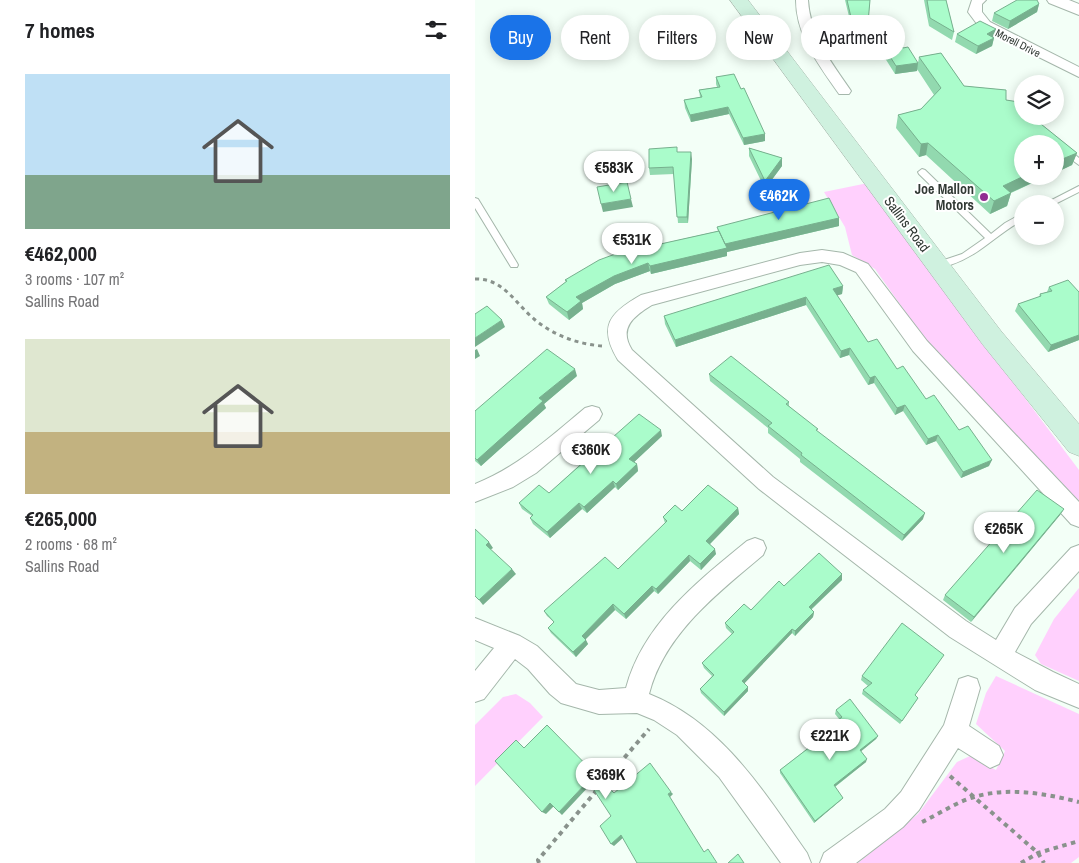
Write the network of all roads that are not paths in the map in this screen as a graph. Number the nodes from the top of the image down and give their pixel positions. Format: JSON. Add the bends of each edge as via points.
{"nodes":[{"id":1,"x":739,"y":0,"type":"edge"},
{"id":2,"x":803,"y":0,"type":"edge"},
{"id":3,"x":981,"y":0,"type":"edge"},
{"id":4,"x":1055,"y":0,"type":"edge"},
{"id":5,"x":1079,"y":10,"type":"edge"},
{"id":6,"x":1079,"y":73,"type":"edge"},
{"id":7,"x":844,"y":91,"type":"dead end"},
{"id":8,"x":1064,"y":151,"type":"edge"},
{"id":9,"x":1079,"y":162,"type":"edge"},
{"id":10,"x":922,"y":172,"type":"dead end"},
{"id":11,"x":1079,"y":189,"type":"edge"},
{"id":12,"x":1064,"y":196,"type":"edge"},
{"id":13,"x":475,"y":201,"type":"edge"},
{"id":14,"x":1014,"y":220,"type":"edge"},
{"id":15,"x":991,"y":239,"type":"junction"},
{"id":16,"x":514,"y":265,"type":"dead end"},
{"id":17,"x":938,"y":265,"type":"junction"},
{"id":18,"x":592,"y":414,"type":"dead end"},
{"id":19,"x":1079,"y":444,"type":"edge"},
{"id":20,"x":475,"y":493,"type":"edge"},
{"id":21,"x":1079,"y":518,"type":"edge"},
{"id":22,"x":755,"y":548,"type":"dead end"},
{"id":23,"x":1079,"y":555,"type":"edge"},
{"id":24,"x":475,"y":629,"type":"edge"},
{"id":25,"x":512,"y":644,"type":"junction"},
{"id":26,"x":999,"y":656,"type":"junction"},
{"id":27,"x":968,"y":688,"type":"dead end"},
{"id":28,"x":475,"y":690,"type":"edge"},
{"id":29,"x":1079,"y":696,"type":"edge"},
{"id":30,"x":635,"y":700,"type":"junction"},
{"id":31,"x":955,"y":731,"type":"junction"},
{"id":32,"x":990,"y":755,"type":"dead end"},
{"id":33,"x":797,"y":863,"type":"edge"},
{"id":34,"x":834,"y":863,"type":"edge"}],
"edges":[{"from":1,"to":17,"type":"main road","name":"Sallins Road"},
{"from":2,"to":7,"type":"street","via":[[806,25],[815,46]]},
{"from":3,"to":6,"type":"street","name":"Morell Drive","via":[[976,3],[975,12],[985,26]]},
{"from":4,"to":5,"type":"street"},
{"from":8,"to":9,"type":"lane"},
{"from":10,"to":15,"type":"lane"},
{"from":11,"to":12,"type":"lane"},
{"from":13,"to":16,"type":"lane"},
{"from":14,"to":15,"type":"lane"},
{"from":15,"to":17,"type":"lane","via":[[966,256]]},
{"from":17,"to":19,"type":"main road","name":"Sallins Road","via":[[992,338]]},
{"from":18,"to":20,"type":"street","via":[[529,467],[506,481]]},
{"from":21,"to":26,"type":"street","via":[[920,346],[862,268],[843,258],[800,259],[709,286],[647,300],[629,310],[618,324],[617,342],[637,368],[766,483],[951,624]]},
{"from":22,"to":30,"type":"street","via":[[714,582],[668,629],[643,669]]},
{"from":23,"to":26,"type":"street","via":[[1023,616]]},
{"from":24,"to":25,"type":"street"},
{"from":25,"to":28,"type":"street"},
{"from":25,"to":30,"type":"street","via":[[544,667],[553,682],[569,694],[599,702]]},
{"from":26,"to":29,"type":"street"},
{"from":27,"to":31,"type":"street"},
{"from":30,"to":33,"type":"street","via":[[664,711],[705,743],[755,803]]},
{"from":31,"to":32,"type":"street"},
{"from":31,"to":34,"type":"street","via":[[916,793],[894,818]]}]}
